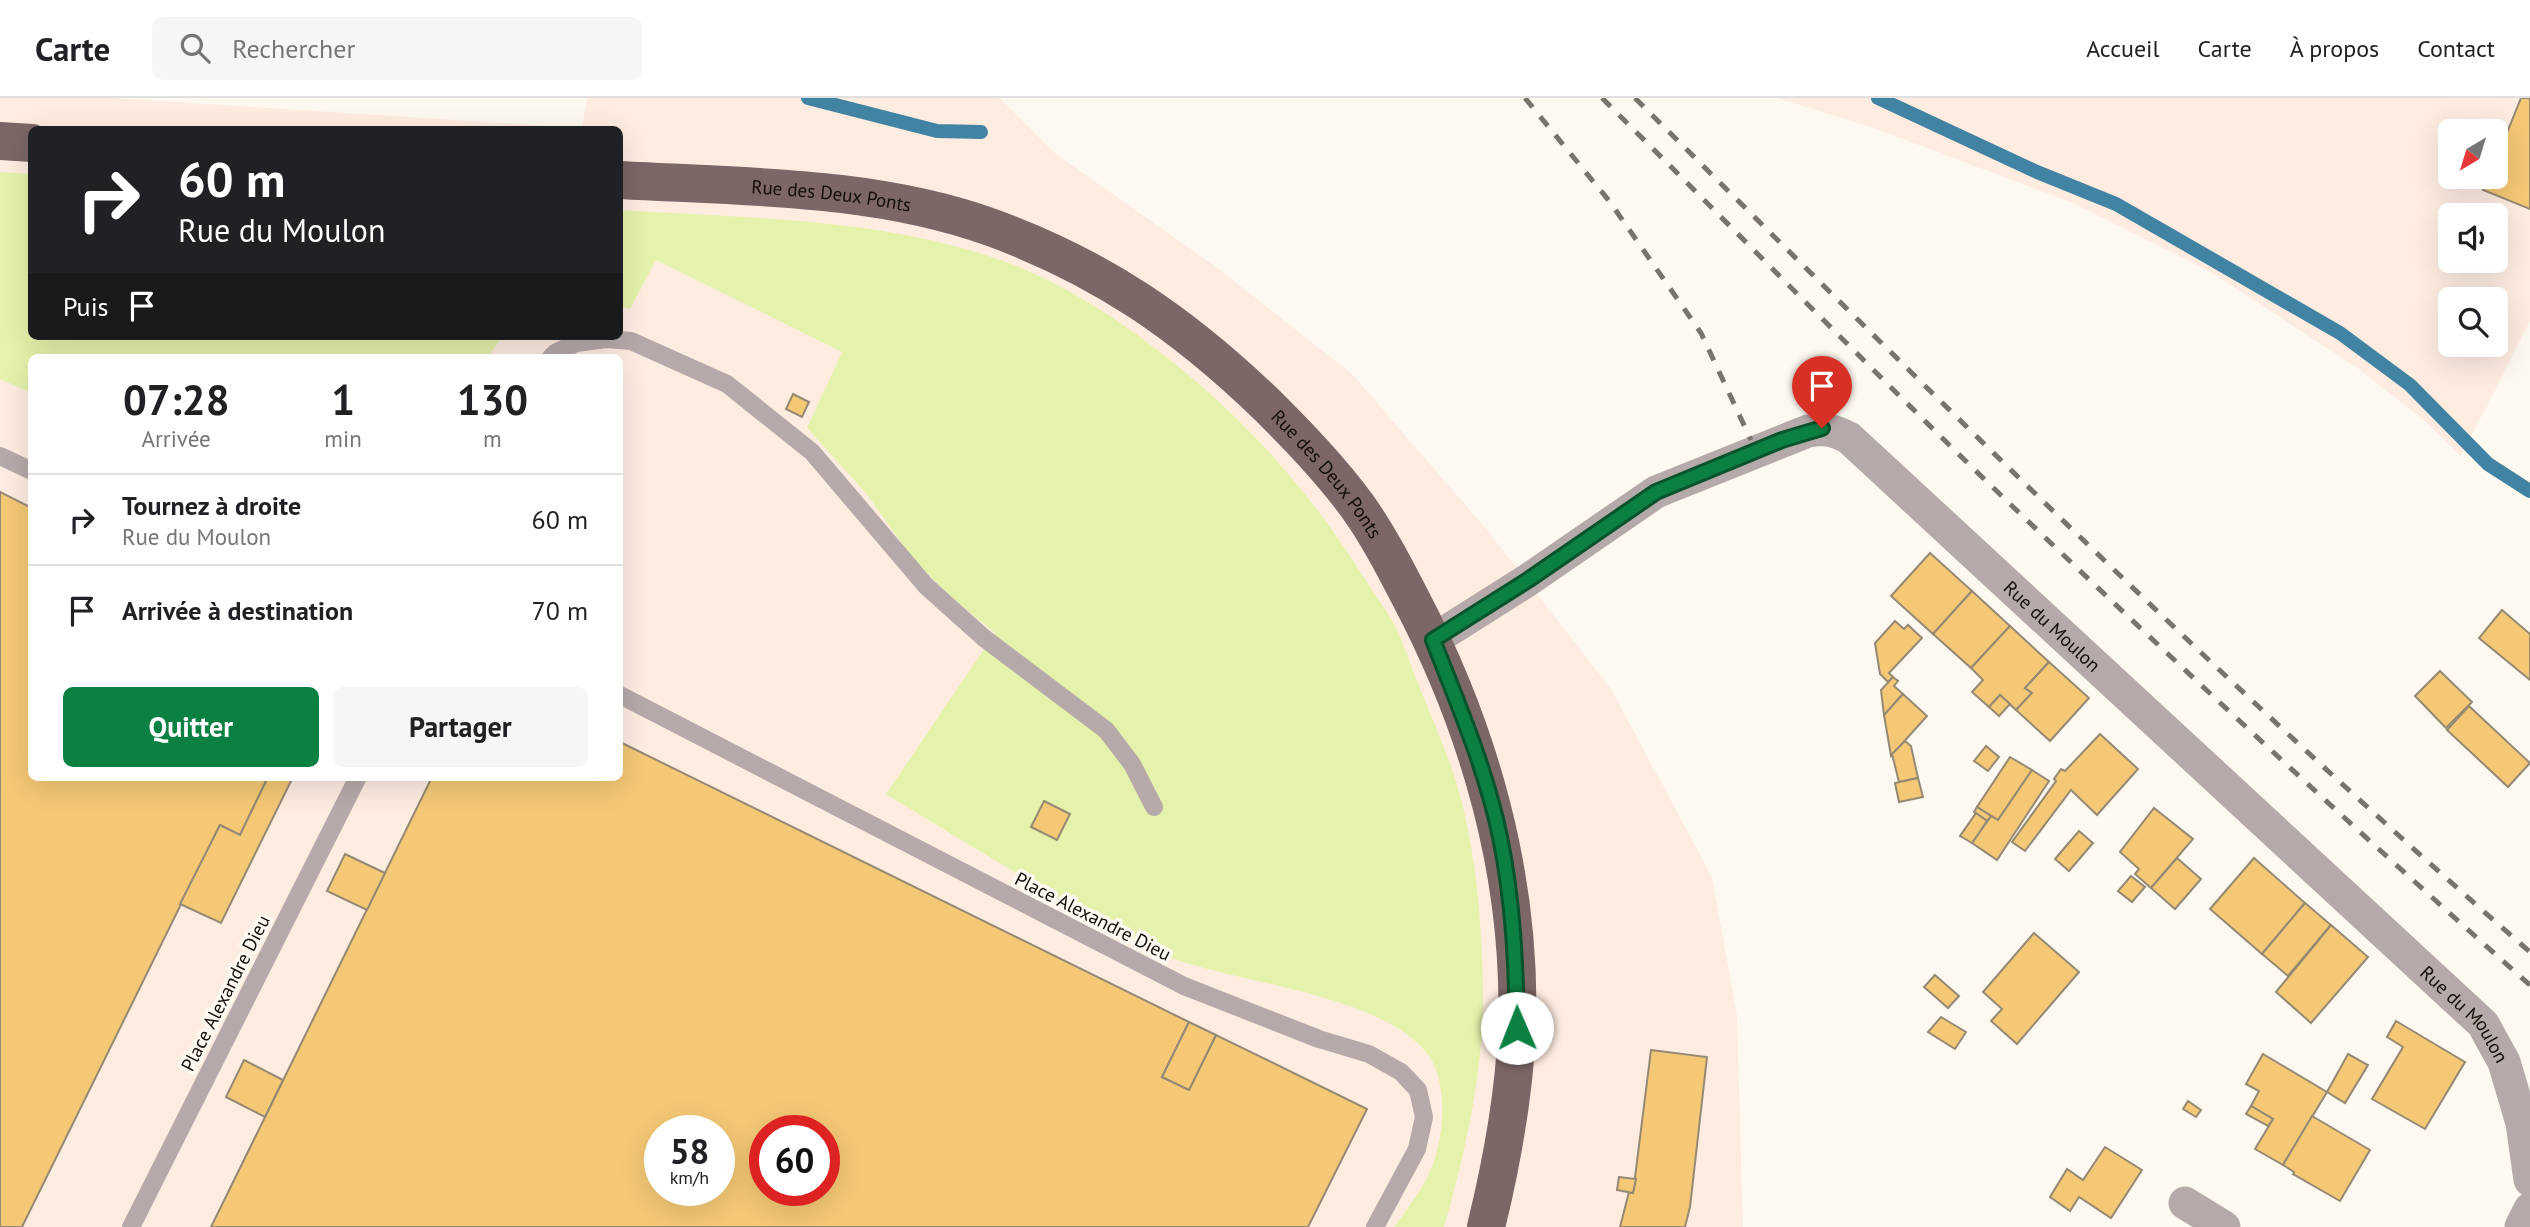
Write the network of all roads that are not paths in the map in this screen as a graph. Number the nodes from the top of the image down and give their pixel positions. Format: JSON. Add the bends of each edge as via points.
{"nodes":[{"id":1,"x":0,"y":141,"type":"edge"},
{"id":2,"x":28,"y":143,"type":"edge"},
{"id":3,"x":623,"y":180,"type":"edge"},
{"id":4,"x":598,"y":340,"type":"edge"},
{"id":5,"x":618,"y":340,"type":"edge"},
{"id":6,"x":554,"y":354,"type":"edge"},
{"id":7,"x":0,"y":456,"type":"edge"},
{"id":8,"x":28,"y":469,"type":"edge"},
{"id":9,"x":1433,"y":640,"type":"junction"},
{"id":10,"x":623,"y":697,"type":"edge"},
{"id":11,"x":356,"y":781,"type":"edge"},
{"id":12,"x":1154,"y":807,"type":"dead end"},
{"id":13,"x":2530,"y":1180,"type":"edge"},
{"id":14,"x":2185,"y":1203,"type":"dead end"},
{"id":15,"x":2530,"y":1209,"type":"edge"},
{"id":16,"x":131,"y":1227,"type":"edge"},
{"id":17,"x":1375,"y":1227,"type":"edge"},
{"id":18,"x":1486,"y":1227,"type":"edge"},
{"id":19,"x":2224,"y":1227,"type":"edge"},
{"id":20,"x":2521,"y":1227,"type":"edge"}],
"edges":[{"from":1,"to":2,"type":"main road"},
{"from":3,"to":9,"type":"main road","name":"Rue des Deux Ponts","via":[[799,191],[932,209],[989,226],[1098,274],[1194,339],[1250,388],[1325,466],[1388,554]]},
{"from":4,"to":6,"type":"lane","via":[[576,343]]},
{"from":5,"to":12,"type":"lane","via":[[631,341],[727,383],[812,452],[926,586],[984,638],[1106,730],[1132,764]]},
{"from":7,"to":8,"type":"lane"},
{"from":9,"to":13,"type":"street","name":"Rue du Moulon","via":[[1656,492],[1808,430],[1835,430],[1849,438],[2483,1024],[2504,1062],[2522,1123]]},
{"from":9,"to":18,"type":"main road","name":"Rue des Deux Ponts","via":[[1483,775],[1500,835],[1509,892],[1517,1028],[1500,1167]]},
{"from":10,"to":17,"type":"lane","name":"Place Alexandre Dieu","via":[[1184,986],[1319,1040],[1369,1054],[1401,1072],[1418,1090],[1424,1117],[1417,1149]]},
{"from":11,"to":16,"type":"lane","name":"Place Alexandre Dieu"},
{"from":14,"to":19,"type":"street"},
{"from":15,"to":20,"type":"street"}]}
